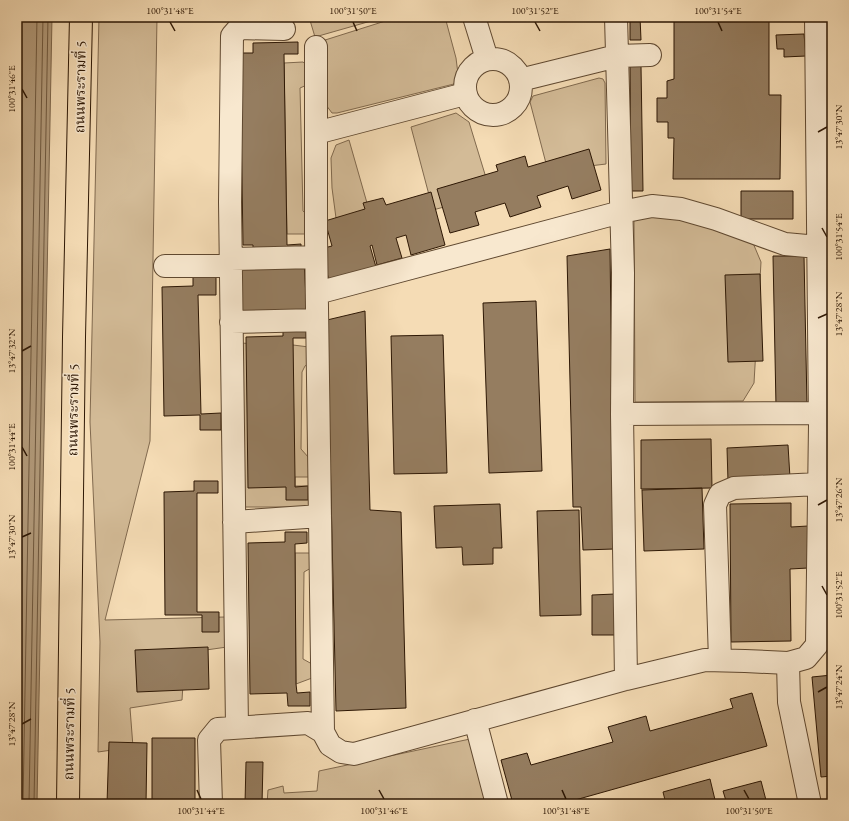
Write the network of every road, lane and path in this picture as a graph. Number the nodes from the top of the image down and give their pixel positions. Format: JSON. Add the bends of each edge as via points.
{"nodes":[{"id":1,"x":81,"y":17,"type":"edge"},
{"id":2,"x":474,"y":17,"type":"edge"},
{"id":3,"x":616,"y":17,"type":"edge"},
{"id":4,"x":816,"y":17,"type":"edge"},
{"id":5,"x":284,"y":29,"type":"dead end"},
{"id":6,"x":316,"y":47,"type":"dead end"},
{"id":7,"x":650,"y":55,"type":"dead end"},
{"id":8,"x":617,"y":56,"type":"junction"},
{"id":9,"x":487,"y":59,"type":"junction"},
{"id":10,"x":520,"y":80,"type":"junction"},
{"id":11,"x":465,"y":94,"type":"junction"},
{"id":12,"x":316,"y":133,"type":"junction"},
{"id":13,"x":621,"y":212,"type":"junction"},
{"id":14,"x":818,"y":247,"type":"junction"},
{"id":15,"x":316,"y":257,"type":"junction"},
{"id":16,"x":231,"y":262,"type":"junction"},
{"id":17,"x":165,"y":266,"type":"dead end"},
{"id":18,"x":317,"y":293,"type":"junction"},
{"id":19,"x":317,"y":320,"type":"junction"},
{"id":20,"x":232,"y":322,"type":"junction"},
{"id":21,"x":820,"y":413,"type":"junction"},
{"id":22,"x":622,"y":414,"type":"junction"},
{"id":23,"x":819,"y":484,"type":"junction"},
{"id":24,"x":320,"y":516,"type":"junction"},
{"id":25,"x":234,"y":522,"type":"junction"},
{"id":26,"x":720,"y":660,"type":"junction"},
{"id":27,"x":788,"y":663,"type":"junction"},
{"id":28,"x":626,"y":679,"type":"junction"},
{"id":29,"x":475,"y":720,"type":"junction"},
{"id":30,"x":237,"y":727,"type":"junction"},
{"id":31,"x":323,"y":732,"type":"junction"},
{"id":32,"x":68,"y":804,"type":"edge"},
{"id":33,"x":211,"y":804,"type":"edge"},
{"id":34,"x":497,"y":804,"type":"edge"},
{"id":35,"x":810,"y":804,"type":"edge"}],
"edges":[{"from":1,"to":32,"type":"main road","name":"ถนนพระรามที่ 5"},
{"from":2,"to":9,"type":"lane"},
{"from":3,"to":8,"type":"lane"},
{"from":4,"to":14,"type":"lane"},
{"from":5,"to":16,"type":"lane","via":[[239,28],[232,36]]},
{"from":6,"to":12,"type":"lane"},
{"from":7,"to":8,"type":"lane"},
{"from":8,"to":10,"type":"lane"},
{"from":8,"to":13,"type":"lane"},
{"from":9,"to":10,"type":"lane","via":[[506,62],[519,75]]},
{"from":9,"to":11,"type":"lane","via":[[471,68],[466,76]]},
{"from":10,"to":11,"type":"lane","via":[[517,102],[502,114],[493,116],[475,110]]},
{"from":11,"to":12,"type":"lane"},
{"from":12,"to":15,"type":"lane"},
{"from":13,"to":14,"type":"lane","via":[[652,206],[681,209],[785,244]]},
{"from":13,"to":18,"type":"lane"},
{"from":13,"to":22,"type":"lane"},
{"from":14,"to":21,"type":"lane"},
{"from":15,"to":16,"type":"lane"},
{"from":15,"to":18,"type":"lane"},
{"from":16,"to":17,"type":"lane"},
{"from":16,"to":20,"type":"lane"},
{"from":18,"to":19,"type":"lane"},
{"from":19,"to":20,"type":"lane"},
{"from":19,"to":24,"type":"lane"},
{"from":20,"to":25,"type":"lane"},
{"from":21,"to":22,"type":"lane"},
{"from":21,"to":23,"type":"lane"},
{"from":22,"to":28,"type":"lane"},
{"from":23,"to":26,"type":"lane","via":[[734,488],[720,494],[715,505]]},
{"from":23,"to":27,"type":"lane","via":[[817,645],[806,658]]},
{"from":24,"to":25,"type":"lane"},
{"from":24,"to":31,"type":"lane"},
{"from":25,"to":30,"type":"lane"},
{"from":26,"to":27,"type":"lane"},
{"from":26,"to":28,"type":"lane","via":[[705,660]]},
{"from":27,"to":35,"type":"lane","via":[[789,702]]},
{"from":28,"to":29,"type":"lane"},
{"from":29,"to":31,"type":"lane","via":[[354,754],[340,752],[330,745]]},
{"from":29,"to":34,"type":"lane"},
{"from":30,"to":31,"type":"lane","via":[[308,723]]},
{"from":30,"to":33,"type":"lane","via":[[218,728],[209,740]]}]}
